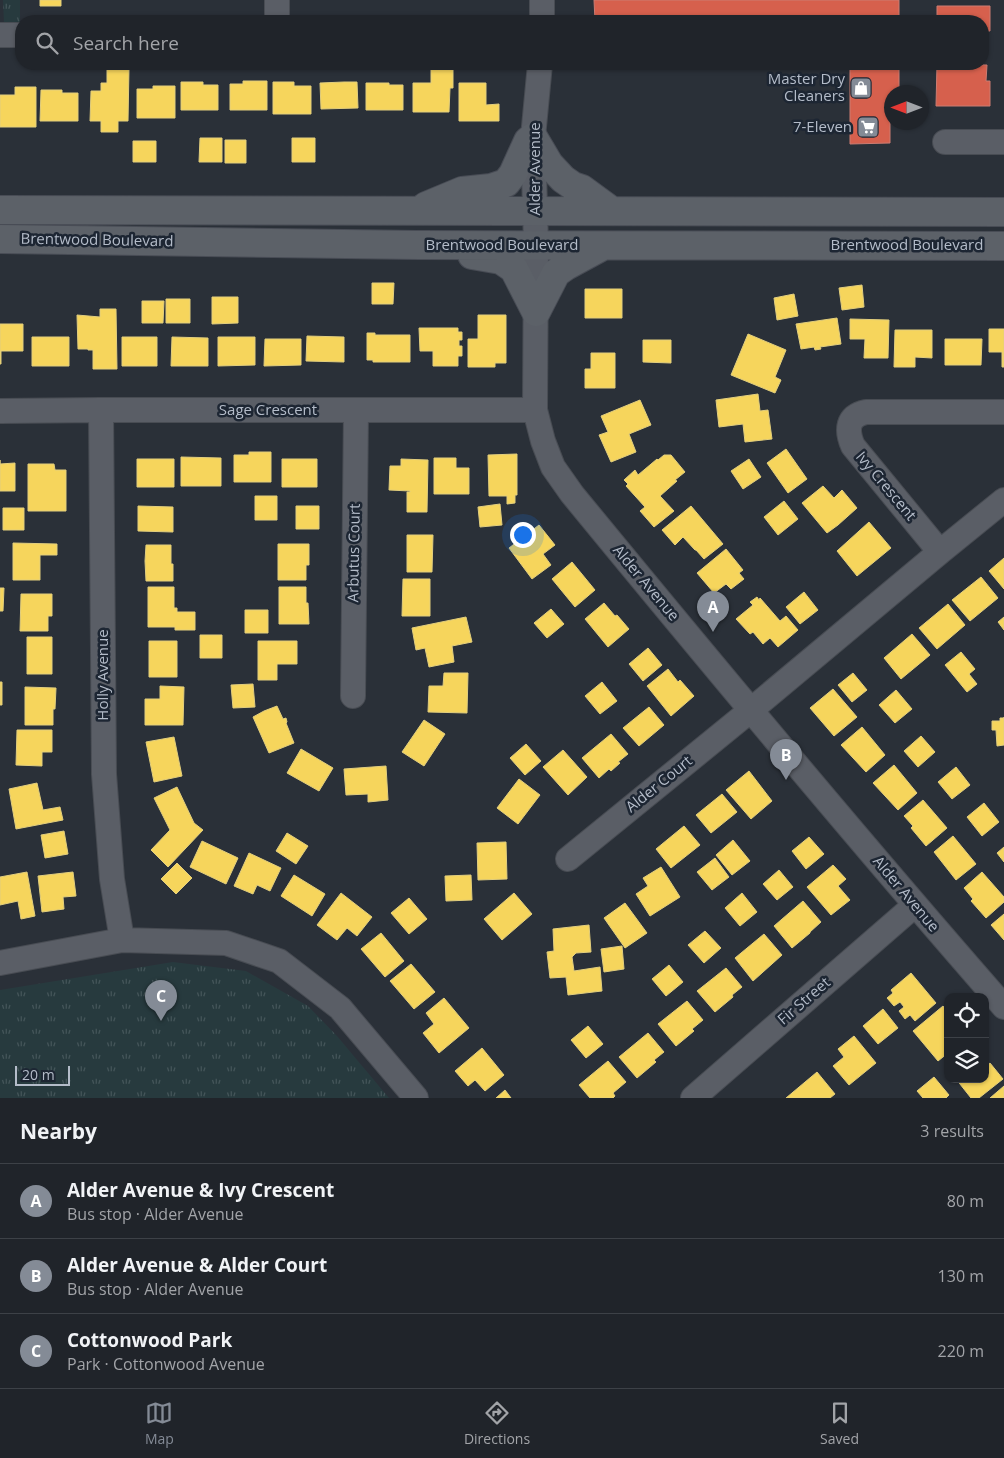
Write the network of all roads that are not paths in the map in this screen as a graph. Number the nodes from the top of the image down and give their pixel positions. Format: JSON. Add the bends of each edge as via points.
{"nodes":[{"id":1,"x":277,"y":0,"type":"edge"},
{"id":2,"x":542,"y":0,"type":"edge"},
{"id":3,"x":276,"y":15,"type":"edge"},
{"id":4,"x":542,"y":15,"type":"edge"},
{"id":5,"x":0,"y":35,"type":"edge"},
{"id":6,"x":15,"y":35,"type":"edge"},
{"id":7,"x":539,"y":70,"type":"edge"},
{"id":8,"x":533,"y":137,"type":"junction"},
{"id":9,"x":945,"y":142,"type":"dead end"},
{"id":10,"x":1004,"y":142,"type":"edge"},
{"id":11,"x":0,"y":210,"type":"edge"},
{"id":12,"x":412,"y":211,"type":"junction"},
{"id":13,"x":535,"y":211,"type":"junction"},
{"id":14,"x":612,"y":211,"type":"junction"},
{"id":15,"x":1004,"y":212,"type":"edge"},
{"id":16,"x":0,"y":239,"type":"edge"},
{"id":17,"x":417,"y":245,"type":"junction"},
{"id":18,"x":536,"y":245,"type":"junction"},
{"id":19,"x":605,"y":245,"type":"junction"},
{"id":20,"x":1004,"y":246,"type":"edge"},
{"id":21,"x":536,"y":312,"type":"junction"},
{"id":22,"x":101,"y":410,"type":"junction"},
{"id":23,"x":356,"y":410,"type":"junction"},
{"id":24,"x":535,"y":410,"type":"junction"},
{"id":25,"x":0,"y":411,"type":"edge"},
{"id":26,"x":1004,"y":412,"type":"edge"},
{"id":27,"x":1004,"y":500,"type":"edge"},
{"id":28,"x":940,"y":552,"type":"junction"},
{"id":29,"x":353,"y":696,"type":"dead end"},
{"id":30,"x":751,"y":710,"type":"junction"},
{"id":31,"x":568,"y":859,"type":"dead end"},
{"id":32,"x":915,"y":905,"type":"junction"},
{"id":33,"x":122,"y":940,"type":"junction"},
{"id":34,"x":0,"y":964,"type":"edge"},
{"id":35,"x":1004,"y":1007,"type":"edge"},
{"id":36,"x":416,"y":1098,"type":"edge"},
{"id":37,"x":692,"y":1098,"type":"edge"}],
"edges":[{"from":1,"to":3,"type":"street"},
{"from":2,"to":4,"type":"street"},
{"from":5,"to":6,"type":"street"},
{"from":7,"to":8,"type":"street","name":"Alder Avenue"},
{"from":8,"to":12,"type":"main road","via":[[506,183],[462,191]]},
{"from":8,"to":13,"type":"street","name":"Alder Avenue"},
{"from":8,"to":14,"type":"main road","via":[[562,179]]},
{"from":9,"to":10,"type":"street"},
{"from":11,"to":12,"type":"main road","name":"Brentwood Boulevard"},
{"from":12,"to":13,"type":"main road","name":"Brentwood Boulevard"},
{"from":13,"to":14,"type":"main road","name":"Brentwood Boulevard"},
{"from":13,"to":18,"type":"street","name":"Alder Avenue"},
{"from":14,"to":15,"type":"main road","name":"Brentwood Boulevard"},
{"from":16,"to":17,"type":"main road","name":"Brentwood Boulevard"},
{"from":17,"to":18,"type":"main road","name":"Brentwood Boulevard"},
{"from":17,"to":21,"type":"main road","via":[[501,260],[514,270]]},
{"from":18,"to":19,"type":"main road","name":"Brentwood Boulevard"},
{"from":18,"to":21,"type":"street","name":"Alder Avenue"},
{"from":19,"to":20,"type":"main road","name":"Brentwood Boulevard"},
{"from":19,"to":21,"type":"main road","via":[[556,273]]},
{"from":21,"to":24,"type":"street","name":"Alder Avenue"},
{"from":22,"to":23,"type":"street","name":"Sage Crescent"},
{"from":22,"to":25,"type":"street","name":"Sage Crescent"},
{"from":22,"to":33,"type":"street","name":"Holly Avenue","via":[[104,774],[112,879]]},
{"from":23,"to":24,"type":"street","name":"Sage Crescent"},
{"from":23,"to":29,"type":"street","name":"Arbutus Court"},
{"from":24,"to":30,"type":"street","name":"Alder Avenue","via":[[553,467],[572,494]]},
{"from":26,"to":28,"type":"street","name":"Ivy Crescent","via":[[866,412],[851,420],[849,437],[853,446]]},
{"from":27,"to":28,"type":"street"},
{"from":28,"to":30,"type":"street"},
{"from":30,"to":31,"type":"street","name":"Alder Court"},
{"from":30,"to":32,"type":"street","name":"Alder Avenue"},
{"from":32,"to":35,"type":"street","name":"Alder Avenue"},
{"from":32,"to":37,"type":"street","name":"Fir Street"},
{"from":33,"to":34,"type":"street"},
{"from":33,"to":36,"type":"street","via":[[226,943],[279,961],[340,1008]]}]}
